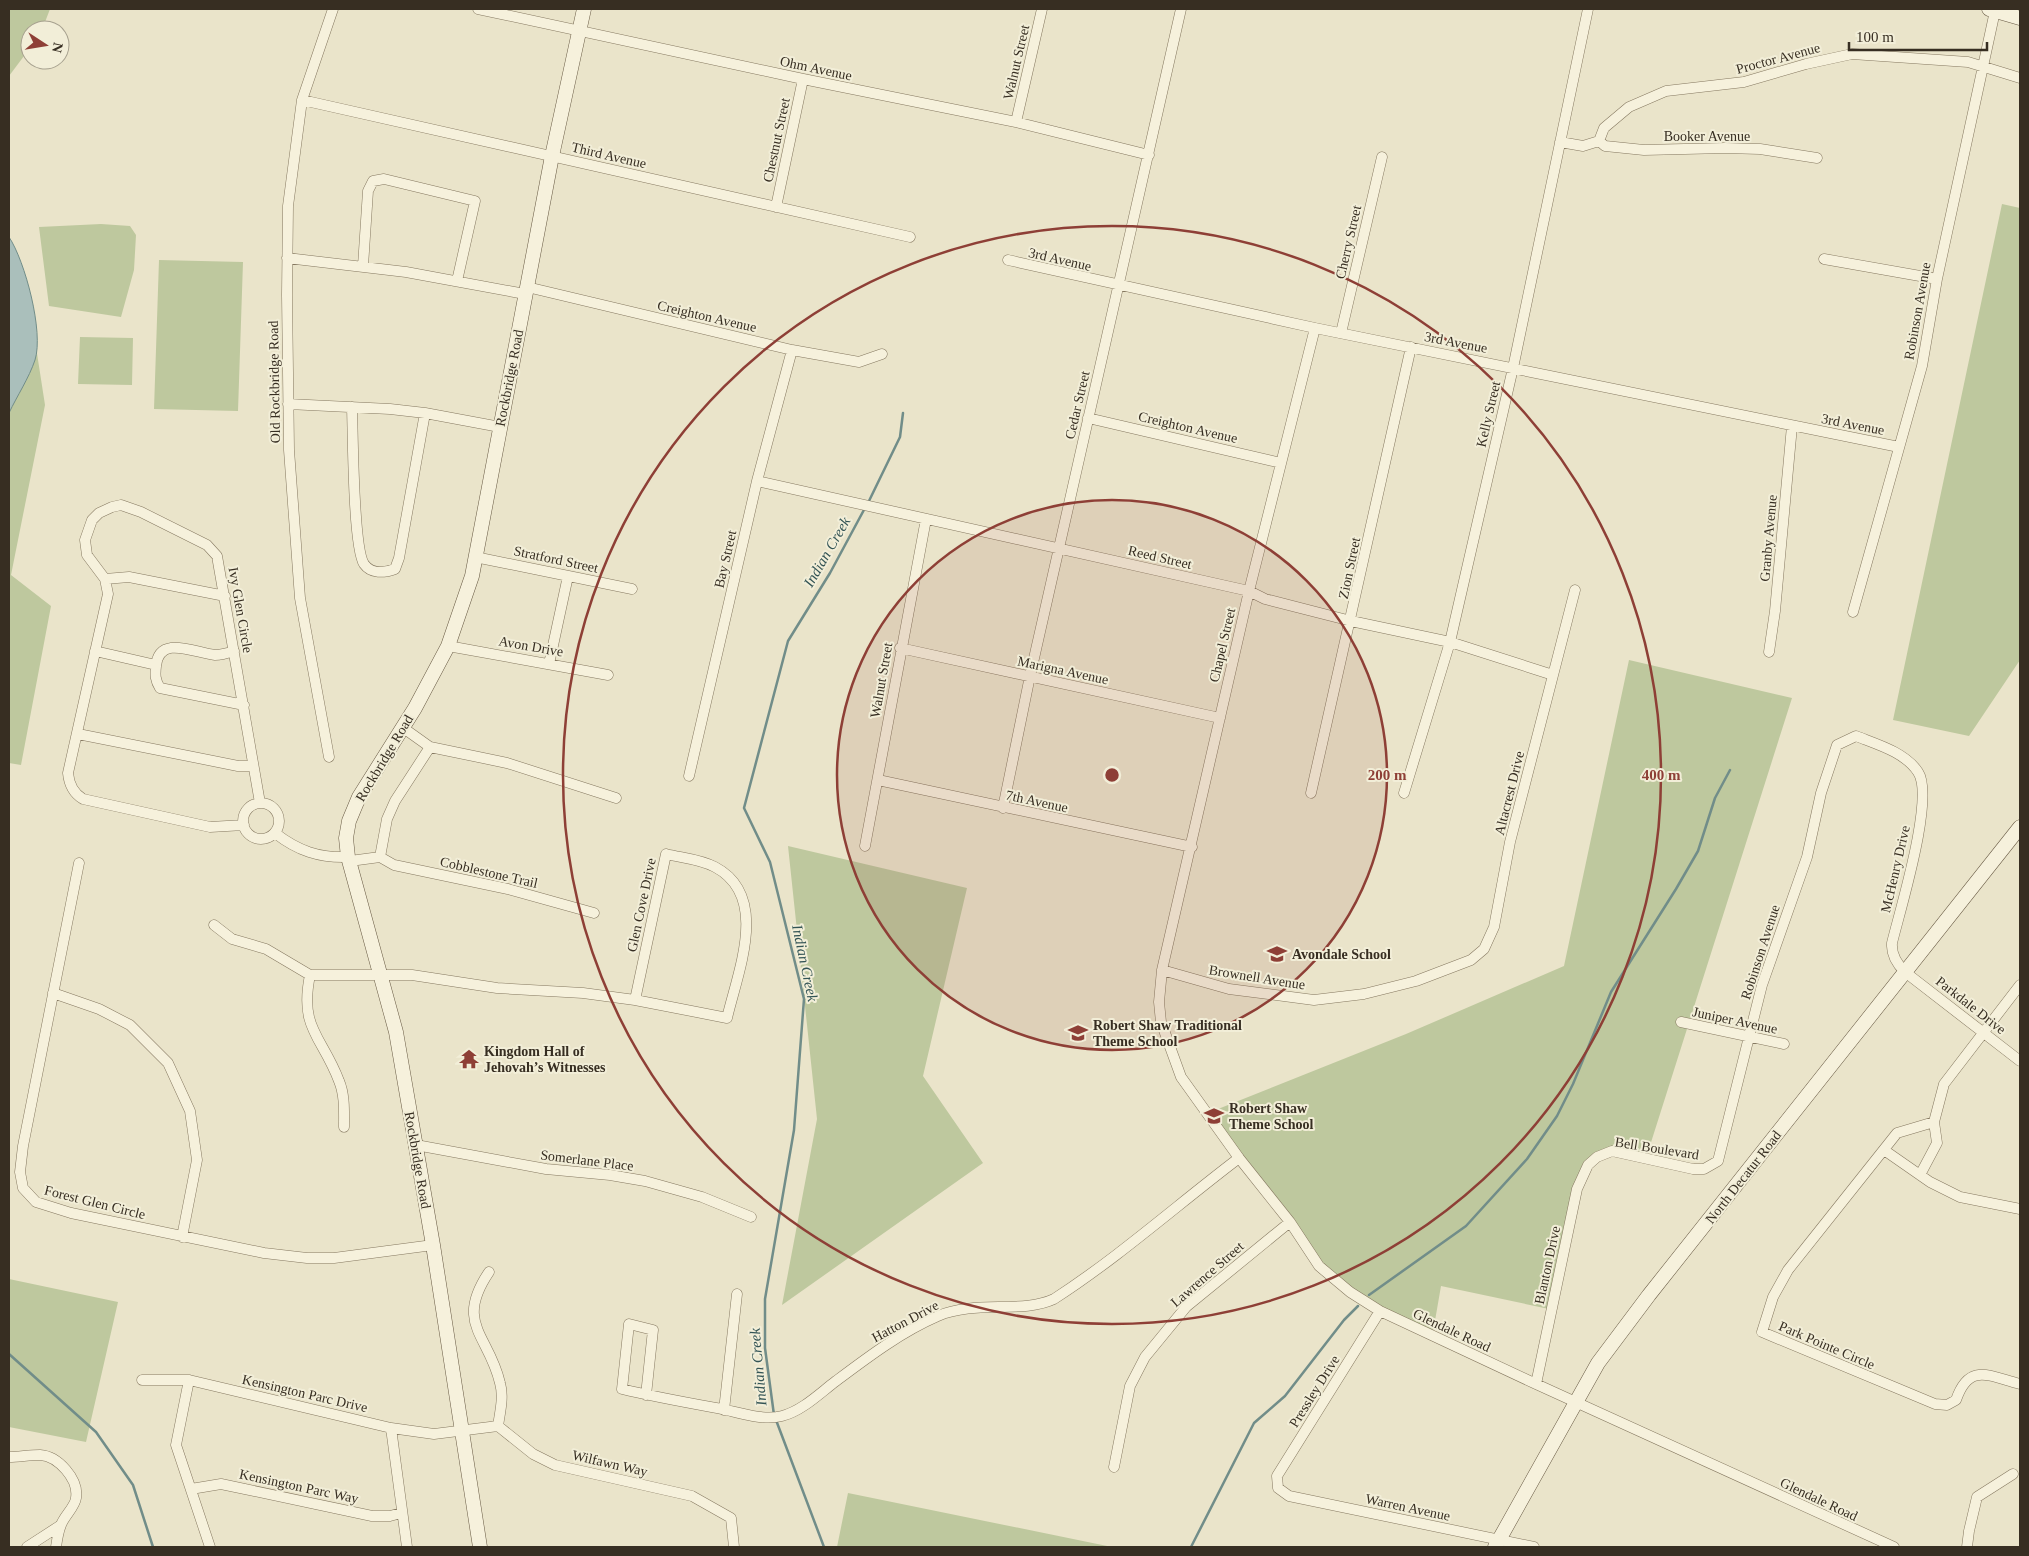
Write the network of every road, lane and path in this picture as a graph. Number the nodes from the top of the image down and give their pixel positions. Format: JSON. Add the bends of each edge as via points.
{"nodes":[{"id":1,"x":333,"y":9,"type":"edge"},
{"id":2,"x":478,"y":9,"type":"edge"},
{"id":3,"x":584,"y":9,"type":"edge"},
{"id":4,"x":1042,"y":9,"type":"edge"},
{"id":5,"x":1181,"y":9,"type":"edge"},
{"id":6,"x":1588,"y":9,"type":"edge"},
{"id":7,"x":1992,"y":10,"type":"edge"},
{"id":8,"x":2020,"y":18,"type":"edge"},
{"id":9,"x":580,"y":30,"type":"junction"},
{"id":10,"x":1982,"y":65,"type":"junction"},
{"id":11,"x":2020,"y":78,"type":"edge"},
{"id":12,"x":803,"y":79,"type":"junction"},
{"id":13,"x":302,"y":100,"type":"junction"},
{"id":14,"x":1016,"y":122,"type":"junction"},
{"id":15,"x":1599,"y":140,"type":"junction"},
{"id":16,"x":1560,"y":142,"type":"junction"},
{"id":17,"x":1149,"y":155,"type":"junction"},
{"id":18,"x":552,"y":156,"type":"junction"},
{"id":19,"x":1382,"y":157,"type":"dead end"},
{"id":20,"x":1817,"y":158,"type":"dead end"},
{"id":21,"x":776,"y":207,"type":"junction"},
{"id":22,"x":910,"y":237,"type":"dead end"},
{"id":23,"x":287,"y":258,"type":"junction"},
{"id":24,"x":1824,"y":259,"type":"dead end"},
{"id":25,"x":1008,"y":260,"type":"dead end"},
{"id":26,"x":363,"y":266,"type":"junction"},
{"id":27,"x":1936,"y":279,"type":"junction"},
{"id":28,"x":457,"y":281,"type":"junction"},
{"id":29,"x":1119,"y":286,"type":"junction"},
{"id":30,"x":526,"y":290,"type":"junction"},
{"id":31,"x":1315,"y":328,"type":"junction"},
{"id":32,"x":1341,"y":333,"type":"junction"},
{"id":33,"x":1411,"y":347,"type":"junction"},
{"id":34,"x":792,"y":350,"type":"junction"},
{"id":35,"x":882,"y":354,"type":"dead end"},
{"id":36,"x":1513,"y":368,"type":"junction"},
{"id":37,"x":288,"y":404,"type":"junction"},
{"id":38,"x":352,"y":407,"type":"junction"},
{"id":39,"x":425,"y":413,"type":"junction"},
{"id":40,"x":1088,"y":418,"type":"junction"},
{"id":41,"x":1792,"y":426,"type":"junction"},
{"id":42,"x":500,"y":427,"type":"junction"},
{"id":43,"x":1899,"y":447,"type":"junction"},
{"id":44,"x":1281,"y":463,"type":"junction"},
{"id":45,"x":757,"y":481,"type":"junction"},
{"id":46,"x":926,"y":519,"type":"junction"},
{"id":47,"x":1060,"y":547,"type":"junction"},
{"id":48,"x":475,"y":557,"type":"junction"},
{"id":49,"x":568,"y":576,"type":"junction"},
{"id":50,"x":105,"y":579,"type":"junction"},
{"id":51,"x":632,"y":589,"type":"dead end"},
{"id":52,"x":1575,"y":590,"type":"dead end"},
{"id":53,"x":1249,"y":592,"type":"junction"},
{"id":54,"x":225,"y":596,"type":"junction"},
{"id":55,"x":1853,"y":612,"type":"dead end"},
{"id":56,"x":1351,"y":622,"type":"junction"},
{"id":57,"x":1450,"y":642,"type":"junction"},
{"id":58,"x":448,"y":646,"type":"junction"},
{"id":59,"x":900,"y":648,"type":"junction"},
{"id":60,"x":95,"y":651,"type":"junction"},
{"id":61,"x":234,"y":651,"type":"junction"},
{"id":62,"x":1769,"y":652,"type":"dead end"},
{"id":63,"x":549,"y":664,"type":"junction"},
{"id":64,"x":156,"y":665,"type":"junction"},
{"id":65,"x":608,"y":675,"type":"dead end"},
{"id":66,"x":1553,"y":675,"type":"junction"},
{"id":67,"x":1030,"y":676,"type":"junction"},
{"id":68,"x":244,"y":706,"type":"junction"},
{"id":69,"x":1220,"y":718,"type":"junction"},
{"id":70,"x":402,"y":727,"type":"junction"},
{"id":71,"x":78,"y":734,"type":"junction"},
{"id":72,"x":430,"y":747,"type":"junction"},
{"id":73,"x":329,"y":757,"type":"dead end"},
{"id":74,"x":253,"y":766,"type":"junction"},
{"id":75,"x":1915,"y":769,"type":"joint"},
{"id":76,"x":689,"y":776,"type":"dead end"},
{"id":77,"x":878,"y":780,"type":"junction"},
{"id":78,"x":1404,"y":792,"type":"dead end"},
{"id":79,"x":1311,"y":793,"type":"dead end"},
{"id":80,"x":616,"y":798,"type":"dead end"},
{"id":81,"x":260,"y":803,"type":"junction"},
{"id":82,"x":1002,"y":808,"type":"junction"},
{"id":83,"x":244,"y":825,"type":"junction"},
{"id":84,"x":2020,"y":827,"type":"edge"},
{"id":85,"x":274,"y":833,"type":"junction"},
{"id":86,"x":865,"y":846,"type":"dead end"},
{"id":87,"x":1192,"y":847,"type":"junction"},
{"id":88,"x":380,"y":857,"type":"junction"},
{"id":89,"x":349,"y":859,"type":"junction"},
{"id":90,"x":79,"y":863,"type":"dead end"},
{"id":91,"x":594,"y":913,"type":"dead end"},
{"id":92,"x":214,"y":925,"type":"dead end"},
{"id":93,"x":1162,"y":970,"type":"junction"},
{"id":94,"x":1905,"y":972,"type":"junction"},
{"id":95,"x":1436,"y":973,"type":"joint"},
{"id":96,"x":310,"y":975,"type":"junction"},
{"id":97,"x":382,"y":976,"type":"junction"},
{"id":98,"x":2020,"y":985,"type":"edge"},
{"id":99,"x":53,"y":993,"type":"junction"},
{"id":100,"x":635,"y":1000,"type":"junction"},
{"id":101,"x":1681,"y":1022,"type":"dead end"},
{"id":102,"x":1983,"y":1032,"type":"junction"},
{"id":103,"x":1749,"y":1036,"type":"junction"},
{"id":104,"x":1784,"y":1044,"type":"dead end"},
{"id":105,"x":2020,"y":1061,"type":"edge"},
{"id":106,"x":1934,"y":1122,"type":"junction"},
{"id":107,"x":344,"y":1127,"type":"dead end"},
{"id":108,"x":416,"y":1145,"type":"junction"},
{"id":109,"x":1884,"y":1150,"type":"junction"},
{"id":110,"x":1597,"y":1157,"type":"joint"},
{"id":111,"x":1239,"y":1158,"type":"junction"},
{"id":112,"x":1712,"y":1166,"type":"joint"},
{"id":113,"x":1920,"y":1175,"type":"junction"},
{"id":114,"x":2020,"y":1209,"type":"edge"},
{"id":115,"x":752,"y":1216,"type":"dead end"},
{"id":116,"x":1290,"y":1222,"type":"junction"},
{"id":117,"x":182,"y":1237,"type":"junction"},
{"id":118,"x":433,"y":1245,"type":"junction"},
{"id":119,"x":488,"y":1272,"type":"dead end"},
{"id":120,"x":737,"y":1294,"type":"dead end"},
{"id":121,"x":1380,"y":1311,"type":"junction"},
{"id":122,"x":142,"y":1380,"type":"dead end"},
{"id":123,"x":189,"y":1380,"type":"junction"},
{"id":124,"x":1536,"y":1384,"type":"junction"},
{"id":125,"x":2020,"y":1384,"type":"edge"},
{"id":126,"x":646,"y":1395,"type":"junction"},
{"id":127,"x":1576,"y":1403,"type":"junction"},
{"id":128,"x":724,"y":1410,"type":"junction"},
{"id":129,"x":498,"y":1426,"type":"junction"},
{"id":130,"x":391,"y":1428,"type":"junction"},
{"id":131,"x":461,"y":1432,"type":"junction"},
{"id":132,"x":9,"y":1457,"type":"edge"},
{"id":133,"x":1114,"y":1467,"type":"dead end"},
{"id":134,"x":2013,"y":1474,"type":"dead end"},
{"id":135,"x":1278,"y":1488,"type":"joint"},
{"id":136,"x":191,"y":1490,"type":"junction"},
{"id":137,"x":401,"y":1513,"type":"junction"},
{"id":138,"x":61,"y":1525,"type":"junction"},
{"id":139,"x":1872,"y":1543,"type":"edge"},
{"id":140,"x":1497,"y":1544,"type":"edge"},
{"id":141,"x":27,"y":1547,"type":"edge"},
{"id":142,"x":56,"y":1547,"type":"edge"},
{"id":143,"x":210,"y":1547,"type":"edge"},
{"id":144,"x":407,"y":1547,"type":"edge"},
{"id":145,"x":480,"y":1547,"type":"edge"},
{"id":146,"x":734,"y":1547,"type":"edge"},
{"id":147,"x":1534,"y":1547,"type":"edge"},
{"id":148,"x":1894,"y":1547,"type":"edge"},
{"id":149,"x":1967,"y":1547,"type":"edge"}],
"edges":[{"from":1,"to":13,"type":"street","name":"Old Rockbridge Road"},
{"from":2,"to":9,"type":"street","name":"Ohm Avenue"},
{"from":3,"to":9,"type":"street","name":"Rockbridge Road"},
{"from":4,"to":14,"type":"street","name":"Walnut Street"},
{"from":5,"to":17,"type":"street","name":"Cedar Street"},
{"from":6,"to":16,"type":"street","name":"Kelly Street"},
{"from":7,"to":8,"type":"street"},
{"from":7,"to":10,"type":"street","name":"Robinson Avenue"},
{"from":9,"to":12,"type":"street","name":"Ohm Avenue"},
{"from":9,"to":18,"type":"street","name":"Rockbridge Road"},
{"from":10,"to":11,"type":"street","name":"Proctor Avenue"},
{"from":10,"to":15,"type":"street","name":"Proctor Avenue","via":[[1852,54],[1744,82],[1666,91],[1629,107],[1604,128]]},
{"from":10,"to":27,"type":"street","name":"Robinson Avenue"},
{"from":12,"to":14,"type":"street","name":"Ohm Avenue"},
{"from":12,"to":21,"type":"street","name":"Chestnut Street"},
{"from":13,"to":18,"type":"street","name":"Third Avenue"},
{"from":13,"to":23,"type":"street","name":"Old Rockbridge Road","via":[[288,206]]},
{"from":14,"to":17,"type":"street","name":"Ohm Avenue"},
{"from":15,"to":16,"type":"street","via":[[1582,146]]},
{"from":15,"to":20,"type":"street","name":"Booker Avenue","via":[[1605,146],[1644,150],[1760,149]]},
{"from":16,"to":36,"type":"street","name":"Kelly Street"},
{"from":17,"to":29,"type":"street","name":"Cedar Street"},
{"from":18,"to":21,"type":"street","name":"Third Avenue"},
{"from":18,"to":30,"type":"street","name":"Rockbridge Road"},
{"from":19,"to":32,"type":"street","name":"Cherry Street"},
{"from":21,"to":22,"type":"street","name":"Third Avenue"},
{"from":23,"to":26,"type":"street","name":"Creighton Avenue"},
{"from":23,"to":37,"type":"street","name":"Old Rockbridge Road"},
{"from":24,"to":27,"type":"street"},
{"from":25,"to":29,"type":"street","name":"3rd Avenue"},
{"from":26,"to":28,"type":"street","name":"Creighton Avenue"},
{"from":26,"to":28,"type":"street","via":[[368,191],[373,181],[384,180],[475,201]]},
{"from":27,"to":43,"type":"street","name":"Robinson Avenue","via":[[1922,366]]},
{"from":28,"to":30,"type":"street","name":"Creighton Avenue"},
{"from":29,"to":31,"type":"street","name":"3rd Avenue"},
{"from":29,"to":40,"type":"street","name":"Cedar Street"},
{"from":30,"to":34,"type":"street","name":"Creighton Avenue"},
{"from":30,"to":42,"type":"street","name":"Rockbridge Road"},
{"from":31,"to":32,"type":"street","name":"3rd Avenue"},
{"from":31,"to":44,"type":"street","name":"Chapel Street"},
{"from":32,"to":33,"type":"street","name":"3rd Avenue"},
{"from":33,"to":36,"type":"street","name":"3rd Avenue"},
{"from":33,"to":56,"type":"street","name":"Zion Street"},
{"from":34,"to":35,"type":"street","name":"Creighton Avenue","via":[[858,362]]},
{"from":34,"to":45,"type":"street","name":"Bay Street"},
{"from":36,"to":41,"type":"street","name":"3rd Avenue"},
{"from":36,"to":57,"type":"street","name":"Kelly Street"},
{"from":37,"to":38,"type":"street"},
{"from":37,"to":73,"type":"street","name":"Old Rockbridge Road","via":[[300,598]]},
{"from":38,"to":39,"type":"street"},
{"from":38,"to":39,"type":"street","via":[[358,540],[363,563],[370,570],[384,573],[395,569],[399,558]]},
{"from":39,"to":42,"type":"street"},
{"from":40,"to":44,"type":"street","name":"Creighton Avenue"},
{"from":40,"to":47,"type":"street","name":"Cedar Street"},
{"from":41,"to":43,"type":"street","name":"3rd Avenue"},
{"from":41,"to":62,"type":"street","name":"Granby Avenue"},
{"from":42,"to":48,"type":"street","name":"Rockbridge Road"},
{"from":43,"to":55,"type":"street","name":"Robinson Avenue"},
{"from":44,"to":53,"type":"street","name":"Chapel Street"},
{"from":45,"to":46,"type":"street","name":"Reed Street"},
{"from":45,"to":76,"type":"street","name":"Bay Street"},
{"from":46,"to":47,"type":"street","name":"Reed Street"},
{"from":46,"to":59,"type":"street","name":"Walnut Street"},
{"from":47,"to":53,"type":"street","name":"Reed Street"},
{"from":47,"to":67,"type":"street","name":"Cedar Street"},
{"from":48,"to":49,"type":"street","name":"Stratford Street"},
{"from":48,"to":58,"type":"street","name":"Rockbridge Road","via":[[472,576]]},
{"from":49,"to":51,"type":"street","name":"Stratford Street"},
{"from":49,"to":63,"type":"street"},
{"from":50,"to":54,"type":"street","via":[[128,578]]},
{"from":50,"to":54,"type":"street","name":"Ivy Glen Circle","via":[[87,555],[85,540],[92,520],[99,513],[121,505],[142,512],[207,545],[217,556]]},
{"from":50,"to":60,"type":"street","via":[[108,594]]},
{"from":52,"to":66,"type":"street","name":"Altacrest Drive"},
{"from":53,"to":56,"type":"street","name":"Reed Street"},
{"from":53,"to":69,"type":"street","name":"Chapel Street"},
{"from":54,"to":61,"type":"street","name":"Ivy Glen Circle"},
{"from":56,"to":57,"type":"street","name":"Reed Street"},
{"from":56,"to":79,"type":"street","name":"Zion Street"},
{"from":57,"to":66,"type":"street","name":"Reed Street"},
{"from":57,"to":78,"type":"street","name":"Kelly Street"},
{"from":58,"to":63,"type":"street","name":"Avon Drive"},
{"from":58,"to":70,"type":"street","name":"Rockbridge Road"},
{"from":59,"to":67,"type":"street","name":"Marigna Avenue"},
{"from":59,"to":77,"type":"street","name":"Walnut Street"},
{"from":60,"to":64,"type":"street"},
{"from":60,"to":71,"type":"street"},
{"from":61,"to":64,"type":"street","via":[[215,655],[173,646],[161,651]]},
{"from":61,"to":68,"type":"street","name":"Ivy Glen Circle"},
{"from":63,"to":65,"type":"street","name":"Avon Drive"},
{"from":64,"to":68,"type":"street","via":[[155,679],[160,688]]},
{"from":66,"to":95,"type":"street","name":"Altacrest Drive","via":[[1510,842],[1494,927],[1484,949],[1471,960]]},
{"from":67,"to":69,"type":"street","name":"Marigna Avenue"},
{"from":67,"to":82,"type":"street","name":"Cedar Street"},
{"from":68,"to":74,"type":"street","name":"Ivy Glen Circle"},
{"from":69,"to":87,"type":"street","name":"Chapel Street"},
{"from":70,"to":72,"type":"street"},
{"from":70,"to":89,"type":"street","name":"Rockbridge Road","via":[[358,797],[346,838]]},
{"from":71,"to":74,"type":"street","via":[[238,766]]},
{"from":71,"to":83,"type":"street","via":[[68,773],[76,795],[83,799],[210,828]]},
{"from":72,"to":80,"type":"street","via":[[507,763]]},
{"from":72,"to":88,"type":"street","via":[[387,819]]},
{"from":74,"to":81,"type":"street","name":"Ivy Glen Circle"},
{"from":75,"to":94,"type":"street","name":"McHenry Drive","via":[[1924,784],[1924,800],[1891,950]]},
{"from":75,"to":103,"type":"street","name":"Robinson Avenue","via":[[1884,747],[1856,736],[1836,745],[1807,857],[1762,985]]},
{"from":77,"to":82,"type":"street","name":"7th Avenue"},
{"from":77,"to":86,"type":"street","name":"Walnut Street"},
{"from":81,"to":83,"type":"street","via":[[249,808]]},
{"from":81,"to":85,"type":"street","via":[[271,806],[278,816],[278,828]]},
{"from":82,"to":87,"type":"street","name":"7th Avenue"},
{"from":83,"to":85,"type":"street","via":[[254,837],[265,838]]},
{"from":84,"to":94,"type":"street","name":"North Decatur Road"},
{"from":85,"to":89,"type":"street","via":[[314,855]]},
{"from":87,"to":93,"type":"street","name":"Chapel Street"},
{"from":88,"to":89,"type":"street"},
{"from":88,"to":91,"type":"street","name":"Cobblestone Trail","via":[[394,865],[508,889]]},
{"from":89,"to":97,"type":"street","name":"Rockbridge Road"},
{"from":90,"to":99,"type":"street","name":"Forest Glen Circle"},
{"from":92,"to":96,"type":"street","via":[[232,939],[266,949]]},
{"from":93,"to":95,"type":"street","name":"Brownell Avenue","via":[[1229,989],[1314,1000],[1364,994]]},
{"from":93,"to":111,"type":"street","name":"Glendale Road","via":[[1161,1022],[1177,1068]]},
{"from":94,"to":102,"type":"street","name":"Parkdale Drive"},
{"from":94,"to":127,"type":"street","name":"North Decatur Road","via":[[1649,1295],[1598,1363]]},
{"from":96,"to":97,"type":"street","name":"Glen Cove Drive"},
{"from":96,"to":107,"type":"street","via":[[307,1016],[340,1081]]},
{"from":97,"to":100,"type":"street","name":"Glen Cove Drive","via":[[412,975],[497,988]]},
{"from":97,"to":108,"type":"street","name":"Rockbridge Road","via":[[396,1032]]},
{"from":98,"to":102,"type":"street"},
{"from":99,"to":117,"type":"street","via":[[99,1009],[130,1025],[168,1063],[190,1111],[197,1160]]},
{"from":99,"to":117,"type":"street","name":"Forest Glen Circle","via":[[23,1146],[20,1172],[23,1188],[36,1202],[71,1213]]},
{"from":100,"to":100,"type":"street","name":"Glen Cove Drive","via":[[727,1018],[747,916],[741,893],[715,867],[666,854]]},
{"from":101,"to":103,"type":"street","name":"Juniper Avenue"},
{"from":102,"to":105,"type":"street","name":"Parkdale Drive"},
{"from":102,"to":106,"type":"street","via":[[1944,1084]]},
{"from":103,"to":104,"type":"street","name":"Juniper Avenue"},
{"from":103,"to":112,"type":"street","name":"Robinson Avenue","via":[[1722,1151]]},
{"from":106,"to":109,"type":"street","name":"Park Pointe Circle","via":[[1897,1134]]},
{"from":106,"to":113,"type":"street","via":[[1937,1143]]},
{"from":108,"to":115,"type":"street","name":"Somerlane Place","via":[[546,1169],[645,1181],[702,1197]]},
{"from":108,"to":118,"type":"street","name":"Rockbridge Road"},
{"from":109,"to":113,"type":"street"},
{"from":109,"to":125,"type":"street","name":"Park Pointe Circle","via":[[1788,1270],[1773,1297],[1762,1332],[1935,1404],[1947,1405],[1956,1400],[1967,1378],[1978,1375]]},
{"from":110,"to":112,"type":"street","name":"Bell Boulevard","via":[[1612,1151],[1693,1169],[1704,1170]]},
{"from":110,"to":124,"type":"street","name":"Blanton Drive","via":[[1588,1166],[1578,1189]]},
{"from":111,"to":116,"type":"street","name":"Glendale Road"},
{"from":111,"to":128,"type":"street","name":"Hatton Drive","via":[[1181,1201],[1117,1256],[1043,1304],[967,1308],[939,1316],[872,1354],[806,1404],[782,1416],[756,1416]]},
{"from":113,"to":114,"type":"street","via":[[1960,1197]]},
{"from":116,"to":121,"type":"street","name":"Glendale Road","via":[[1319,1266],[1350,1292]]},
{"from":116,"to":133,"type":"street","name":"Lawrence Street","via":[[1186,1307],[1145,1357],[1130,1386]]},
{"from":117,"to":118,"type":"street","name":"Forest Glen Circle","via":[[307,1258],[334,1258]]},
{"from":118,"to":131,"type":"street","name":"Rockbridge Road"},
{"from":119,"to":129,"type":"street","via":[[476,1293],[473,1313],[480,1338],[501,1384]]},
{"from":120,"to":128,"type":"street"},
{"from":121,"to":124,"type":"street","name":"Glendale Road"},
{"from":121,"to":135,"type":"street","name":"Pressley Drive","via":[[1277,1476]]},
{"from":122,"to":123,"type":"street","name":"Kensington Parc Drive"},
{"from":123,"to":130,"type":"street","name":"Kensington Parc Drive"},
{"from":123,"to":136,"type":"street","via":[[176,1445]]},
{"from":124,"to":127,"type":"street","name":"Glendale Road"},
{"from":126,"to":126,"type":"street","name":"Hatton Drive","via":[[622,1389],[629,1324],[653,1330]]},
{"from":126,"to":128,"type":"street","name":"Hatton Drive"},
{"from":127,"to":139,"type":"street","name":"Glendale Road"},
{"from":127,"to":140,"type":"street","name":"North Decatur Road"},
{"from":129,"to":131,"type":"street"},
{"from":129,"to":146,"type":"street","name":"Wilfawn Way","via":[[533,1454],[554,1465],[692,1496],[706,1502],[731,1518]]},
{"from":130,"to":131,"type":"street","name":"Kensington Parc Drive","via":[[434,1434]]},
{"from":130,"to":137,"type":"street"},
{"from":131,"to":145,"type":"street","name":"Rockbridge Road"},
{"from":132,"to":138,"type":"street","via":[[40,1455],[65,1469],[75,1485],[76,1499]]},
{"from":134,"to":149,"type":"street","via":[[1977,1497]]},
{"from":135,"to":140,"type":"street","name":"Warren Avenue","via":[[1289,1496]]},
{"from":136,"to":137,"type":"street","name":"Kensington Parc Way","via":[[221,1484],[372,1516]]},
{"from":136,"to":143,"type":"street"},
{"from":137,"to":144,"type":"street"},
{"from":138,"to":141,"type":"street"},
{"from":138,"to":142,"type":"street"},
{"from":139,"to":148,"type":"street","name":"Glendale Road"},
{"from":140,"to":147,"type":"street","name":"Warren Avenue"}]}
